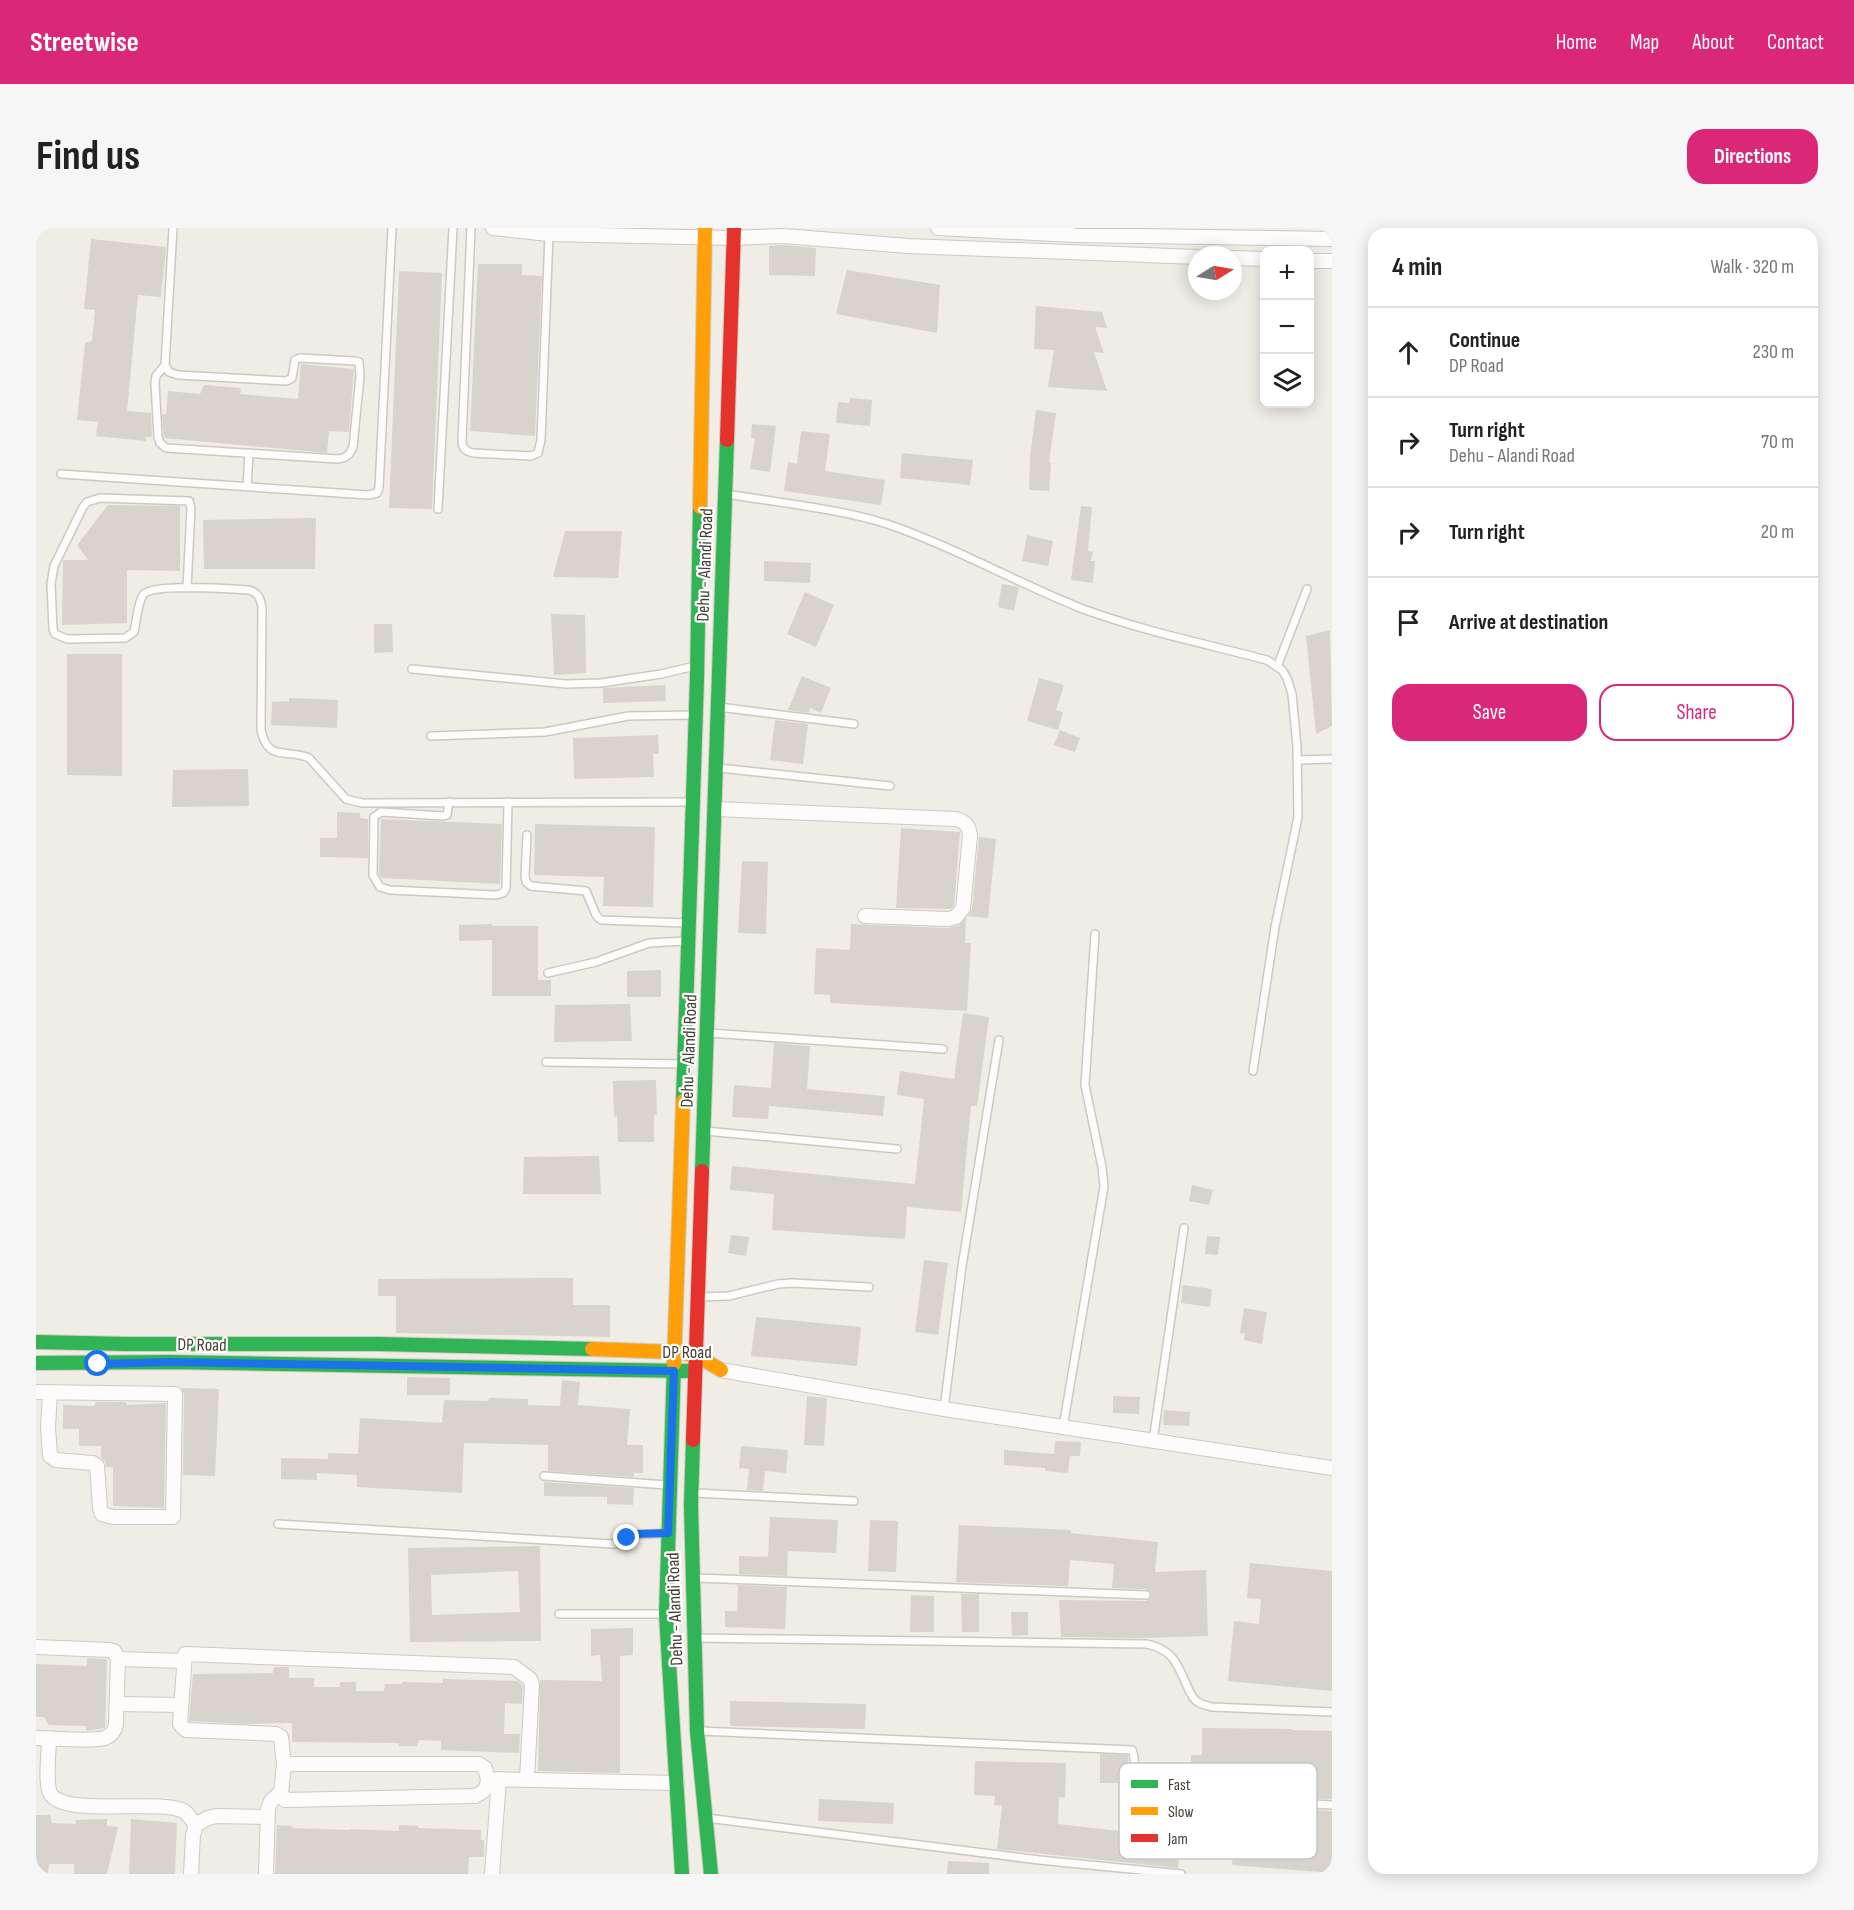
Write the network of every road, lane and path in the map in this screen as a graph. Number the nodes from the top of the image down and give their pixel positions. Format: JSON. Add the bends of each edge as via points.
{"nodes":[{"id":1,"x":173,"y":228,"type":"edge"},
{"id":2,"x":392,"y":228,"type":"edge"},
{"id":3,"x":453,"y":228,"type":"edge"},
{"id":4,"x":471,"y":228,"type":"edge"},
{"id":5,"x":493,"y":228,"type":"edge"},
{"id":6,"x":938,"y":228,"type":"edge"},
{"id":7,"x":1095,"y":232,"type":"edge"},
{"id":8,"x":705,"y":233,"type":"edge"},
{"id":9,"x":734,"y":233,"type":"edge"},
{"id":10,"x":1234,"y":233,"type":"edge"},
{"id":11,"x":549,"y":234,"type":"junction"},
{"id":12,"x":1331,"y":235,"type":"edge"},
{"id":13,"x":1188,"y":257,"type":"edge"},
{"id":14,"x":1242,"y":258,"type":"edge"},
{"id":15,"x":1260,"y":259,"type":"edge"},
{"id":16,"x":1314,"y":261,"type":"edge"},
{"id":17,"x":1332,"y":261,"type":"edge"},
{"id":18,"x":165,"y":365,"type":"junction"},
{"id":19,"x":249,"y":453,"type":"junction"},
{"id":20,"x":61,"y":474,"type":"dead end"},
{"id":21,"x":247,"y":487,"type":"junction"},
{"id":22,"x":725,"y":493,"type":"junction"},
{"id":23,"x":438,"y":509,"type":"dead end"},
{"id":24,"x":187,"y":588,"type":"junction"},
{"id":25,"x":1307,"y":589,"type":"dead end"},
{"id":26,"x":697,"y":665,"type":"junction"},
{"id":27,"x":1277,"y":667,"type":"junction"},
{"id":28,"x":412,"y":669,"type":"dead end"},
{"id":29,"x":719,"y":707,"type":"junction"},
{"id":30,"x":695,"y":714,"type":"junction"},
{"id":31,"x":854,"y":724,"type":"dead end"},
{"id":32,"x":431,"y":736,"type":"dead end"},
{"id":33,"x":1332,"y":759,"type":"edge"},
{"id":34,"x":1298,"y":760,"type":"junction"},
{"id":35,"x":717,"y":768,"type":"junction"},
{"id":36,"x":890,"y":786,"type":"dead end"},
{"id":37,"x":449,"y":802,"type":"junction"},
{"id":38,"x":508,"y":802,"type":"junction"},
{"id":39,"x":692,"y":802,"type":"junction"},
{"id":40,"x":715,"y":809,"type":"junction"},
{"id":41,"x":526,"y":835,"type":"dead end"},
{"id":42,"x":865,"y":916,"type":"dead end"},
{"id":43,"x":688,"y":924,"type":"junction"},
{"id":44,"x":1095,"y":934,"type":"dead end"},
{"id":45,"x":688,"y":941,"type":"junction"},
{"id":46,"x":548,"y":973,"type":"dead end"},
{"id":47,"x":708,"y":1033,"type":"junction"},
{"id":48,"x":999,"y":1040,"type":"dead end"},
{"id":49,"x":943,"y":1049,"type":"dead end"},
{"id":50,"x":546,"y":1062,"type":"dead end"},
{"id":51,"x":684,"y":1064,"type":"junction"},
{"id":52,"x":1253,"y":1071,"type":"dead end"},
{"id":53,"x":704,"y":1131,"type":"junction"},
{"id":54,"x":897,"y":1149,"type":"dead end"},
{"id":55,"x":1184,"y":1228,"type":"dead end"},
{"id":56,"x":869,"y":1287,"type":"dead end"},
{"id":57,"x":698,"y":1297,"type":"junction"},
{"id":58,"x":36,"y":1342,"type":"edge"},
{"id":59,"x":147,"y":1345,"type":"junction"},
{"id":60,"x":674,"y":1352,"type":"junction"},
{"id":61,"x":696,"y":1355,"type":"junction"},
{"id":62,"x":36,"y":1363,"type":"edge"},
{"id":63,"x":147,"y":1363,"type":"junction"},
{"id":64,"x":721,"y":1370,"type":"junction"},
{"id":65,"x":674,"y":1371,"type":"junction"},
{"id":66,"x":696,"y":1372,"type":"junction"},
{"id":67,"x":43,"y":1392,"type":"edge"},
{"id":68,"x":944,"y":1409,"type":"junction"},
{"id":69,"x":1063,"y":1427,"type":"junction"},
{"id":70,"x":1153,"y":1441,"type":"junction"},
{"id":71,"x":1332,"y":1468,"type":"edge"},
{"id":72,"x":544,"y":1476,"type":"dead end"},
{"id":73,"x":670,"y":1485,"type":"junction"},
{"id":74,"x":691,"y":1493,"type":"junction"},
{"id":75,"x":854,"y":1501,"type":"dead end"},
{"id":76,"x":278,"y":1524,"type":"dead end"},
{"id":77,"x":668,"y":1533,"type":"junction"},
{"id":78,"x":692,"y":1578,"type":"junction"},
{"id":79,"x":1146,"y":1595,"type":"dead end"},
{"id":80,"x":692,"y":1601,"type":"junction"},
{"id":81,"x":667,"y":1608,"type":"junction"},
{"id":82,"x":559,"y":1614,"type":"dead end"},
{"id":83,"x":693,"y":1638,"type":"junction"},
{"id":84,"x":36,"y":1647,"type":"edge"},
{"id":85,"x":118,"y":1659,"type":"junction"},
{"id":86,"x":183,"y":1661,"type":"junction"},
{"id":87,"x":117,"y":1704,"type":"junction"},
{"id":88,"x":180,"y":1705,"type":"junction"},
{"id":89,"x":1332,"y":1712,"type":"edge"},
{"id":90,"x":697,"y":1731,"type":"junction"},
{"id":91,"x":43,"y":1738,"type":"edge"},
{"id":92,"x":1135,"y":1763,"type":"edge"},
{"id":93,"x":284,"y":1765,"type":"junction"},
{"id":94,"x":494,"y":1779,"type":"junction"},
{"id":95,"x":527,"y":1779,"type":"junction"},
{"id":96,"x":677,"y":1783,"type":"junction"},
{"id":97,"x":281,"y":1792,"type":"junction"},
{"id":98,"x":1317,"y":1804,"type":"edge"},
{"id":99,"x":1332,"y":1805,"type":"edge"},
{"id":100,"x":267,"y":1817,"type":"junction"},
{"id":101,"x":705,"y":1817,"type":"junction"},
{"id":102,"x":196,"y":1825,"type":"junction"},
{"id":103,"x":191,"y":1874,"type":"edge"},
{"id":104,"x":266,"y":1874,"type":"edge"},
{"id":105,"x":492,"y":1874,"type":"edge"},
{"id":106,"x":682,"y":1874,"type":"edge"},
{"id":107,"x":711,"y":1874,"type":"edge"},
{"id":108,"x":1181,"y":1874,"type":"edge"}],
"edges":[{"from":1,"to":18,"type":"lane"},
{"from":2,"to":21,"type":"lane","via":[[377,493]]},
{"from":3,"to":23,"type":"lane"},
{"from":4,"to":11,"type":"lane","via":[[462,447],[473,453],[538,453]]},
{"from":5,"to":11,"type":"street"},
{"from":6,"to":7,"type":"street"},
{"from":7,"to":10,"type":"street"},
{"from":8,"to":9,"type":"street"},
{"from":8,"to":11,"type":"street"},
{"from":8,"to":26,"type":"main road","name":"Dehu - Alandi Road"},
{"from":9,"to":13,"type":"street","via":[[920,246]]},
{"from":9,"to":22,"type":"main road","name":"Dehu - Alandi Road"},
{"from":10,"to":12,"type":"street"},
{"from":14,"to":15,"type":"street"},
{"from":16,"to":17,"type":"street"},
{"from":18,"to":19,"type":"lane","via":[[155,383],[160,443],[166,448]]},
{"from":18,"to":19,"type":"lane","via":[[169,372],[178,375],[286,381],[292,378],[293,364],[300,358],[359,363],[350,454],[338,459]]},
{"from":19,"to":21,"type":"lane"},
{"from":20,"to":21,"type":"lane"},
{"from":22,"to":27,"type":"lane","via":[[886,524],[1082,608],[1127,624],[1267,660]]},
{"from":22,"to":29,"type":"main road","name":"Dehu - Alandi Road"},
{"from":24,"to":24,"type":"lane","via":[[189,501],[93,499],[83,507],[51,576],[53,629],[67,639],[125,638],[134,632],[143,596],[156,590]]},
{"from":24,"to":37,"type":"lane","via":[[249,590],[261,598],[261,730],[267,747],[281,754],[309,758],[346,799],[355,802]]},
{"from":25,"to":27,"type":"lane"},
{"from":26,"to":28,"type":"lane","via":[[661,674],[566,684]]},
{"from":26,"to":30,"type":"main road","name":"Dehu - Alandi Road"},
{"from":27,"to":34,"type":"lane","via":[[1287,678],[1292,694]]},
{"from":29,"to":31,"type":"lane"},
{"from":29,"to":35,"type":"main road","name":"Dehu - Alandi Road"},
{"from":30,"to":32,"type":"lane","via":[[628,716],[545,732]]},
{"from":30,"to":39,"type":"main road","name":"Dehu - Alandi Road"},
{"from":33,"to":34,"type":"lane"},
{"from":34,"to":52,"type":"lane","via":[[1298,817],[1275,927]]},
{"from":35,"to":36,"type":"lane"},
{"from":35,"to":40,"type":"main road","name":"Dehu - Alandi Road"},
{"from":37,"to":38,"type":"lane"},
{"from":37,"to":38,"type":"lane","via":[[447,815],[381,812],[374,817],[373,875],[380,887],[503,893],[507,888]]},
{"from":38,"to":39,"type":"lane"},
{"from":39,"to":43,"type":"main road","name":"Dehu - Alandi Road"},
{"from":40,"to":42,"type":"street","via":[[956,819],[970,828],[963,908],[956,917]]},
{"from":40,"to":47,"type":"main road","name":"Dehu - Alandi Road"},
{"from":41,"to":43,"type":"lane","via":[[525,876],[531,886],[586,891],[600,920]]},
{"from":43,"to":45,"type":"main road","name":"Dehu - Alandi Road"},
{"from":44,"to":69,"type":"lane","via":[[1085,1085],[1104,1187]]},
{"from":45,"to":46,"type":"lane","via":[[649,943],[596,962]]},
{"from":45,"to":51,"type":"main road","name":"Dehu - Alandi Road"},
{"from":47,"to":49,"type":"lane"},
{"from":47,"to":53,"type":"main road","name":"Dehu - Alandi Road"},
{"from":48,"to":68,"type":"lane","via":[[962,1266]]},
{"from":50,"to":51,"type":"lane"},
{"from":51,"to":60,"type":"main road","name":"Dehu - Alandi Road"},
{"from":53,"to":54,"type":"lane"},
{"from":53,"to":57,"type":"main road","name":"Dehu - Alandi Road"},
{"from":55,"to":70,"type":"lane"},
{"from":56,"to":57,"type":"lane","via":[[792,1283],[729,1296]]},
{"from":57,"to":61,"type":"main road","name":"Dehu - Alandi Road"},
{"from":58,"to":59,"type":"main road","name":"DP Road"},
{"from":59,"to":60,"type":"main road","name":"DP Road","via":[[472,1344]]},
{"from":59,"to":63,"type":"main road"},
{"from":60,"to":61,"type":"main road","name":"DP Road"},
{"from":60,"to":65,"type":"main road","name":"Dehu - Alandi Road"},
{"from":61,"to":64,"type":"main road","name":"DP Road"},
{"from":61,"to":66,"type":"main road","name":"Dehu - Alandi Road"},
{"from":62,"to":63,"type":"main road","name":"DP Road"},
{"from":63,"to":65,"type":"main road","name":"DP Road"},
{"from":64,"to":66,"type":"main road","name":"DP Road"},
{"from":64,"to":68,"type":"street"},
{"from":65,"to":66,"type":"main road","name":"DP Road"},
{"from":65,"to":73,"type":"main road","name":"Dehu - Alandi Road"},
{"from":66,"to":74,"type":"main road","name":"Dehu - Alandi Road"},
{"from":67,"to":67,"type":"street","via":[[50,1456],[97,1466],[102,1514],[173,1517],[175,1394]]},
{"from":68,"to":69,"type":"street"},
{"from":69,"to":70,"type":"street"},
{"from":70,"to":71,"type":"street"},
{"from":72,"to":73,"type":"lane"},
{"from":73,"to":77,"type":"main road","name":"Dehu - Alandi Road"},
{"from":74,"to":75,"type":"lane"},
{"from":74,"to":78,"type":"main road","name":"Dehu - Alandi Road"},
{"from":76,"to":77,"type":"lane","via":[[613,1544],[631,1535]]},
{"from":77,"to":81,"type":"main road","name":"Dehu - Alandi Road"},
{"from":78,"to":79,"type":"lane"},
{"from":78,"to":80,"type":"main road","name":"Dehu - Alandi Road"},
{"from":80,"to":81,"type":"main road"},
{"from":80,"to":83,"type":"main road","name":"Dehu - Alandi Road"},
{"from":81,"to":82,"type":"lane"},
{"from":81,"to":96,"type":"main road","name":"Dehu - Alandi Road"},
{"from":83,"to":89,"type":"lane","via":[[1147,1644],[1160,1647],[1177,1662],[1197,1702],[1212,1707]]},
{"from":83,"to":90,"type":"main road","name":"Dehu - Alandi Road"},
{"from":84,"to":85,"type":"street","via":[[109,1650]]},
{"from":85,"to":86,"type":"street"},
{"from":85,"to":87,"type":"street"},
{"from":86,"to":88,"type":"street"},
{"from":86,"to":95,"type":"street","via":[[185,1654],[514,1667],[532,1685]]},
{"from":87,"to":88,"type":"street"},
{"from":87,"to":91,"type":"street","via":[[115,1730],[106,1737]]},
{"from":88,"to":93,"type":"street","via":[[180,1724],[186,1730],[276,1734],[283,1742]]},
{"from":90,"to":92,"type":"lane","via":[[1132,1750]]},
{"from":90,"to":101,"type":"main road","name":"Dehu - Alandi Road"},
{"from":91,"to":102,"type":"street","via":[[48,1786],[57,1801],[169,1808],[184,1811]]},
{"from":93,"to":94,"type":"street","via":[[478,1764]]},
{"from":93,"to":97,"type":"street"},
{"from":94,"to":95,"type":"street"},
{"from":94,"to":97,"type":"street","via":[[484,1792],[475,1796],[285,1800]]},
{"from":94,"to":105,"type":"street"},
{"from":95,"to":96,"type":"street"},
{"from":96,"to":106,"type":"main road","name":"Dehu - Alandi Road"},
{"from":97,"to":100,"type":"street","via":[[267,1809]]},
{"from":98,"to":99,"type":"lane"},
{"from":100,"to":102,"type":"street","via":[[216,1816]]},
{"from":100,"to":104,"type":"street"},
{"from":101,"to":107,"type":"main road","name":"Dehu - Alandi Road"},
{"from":101,"to":108,"type":"lane"},
{"from":102,"to":103,"type":"street"}]}
